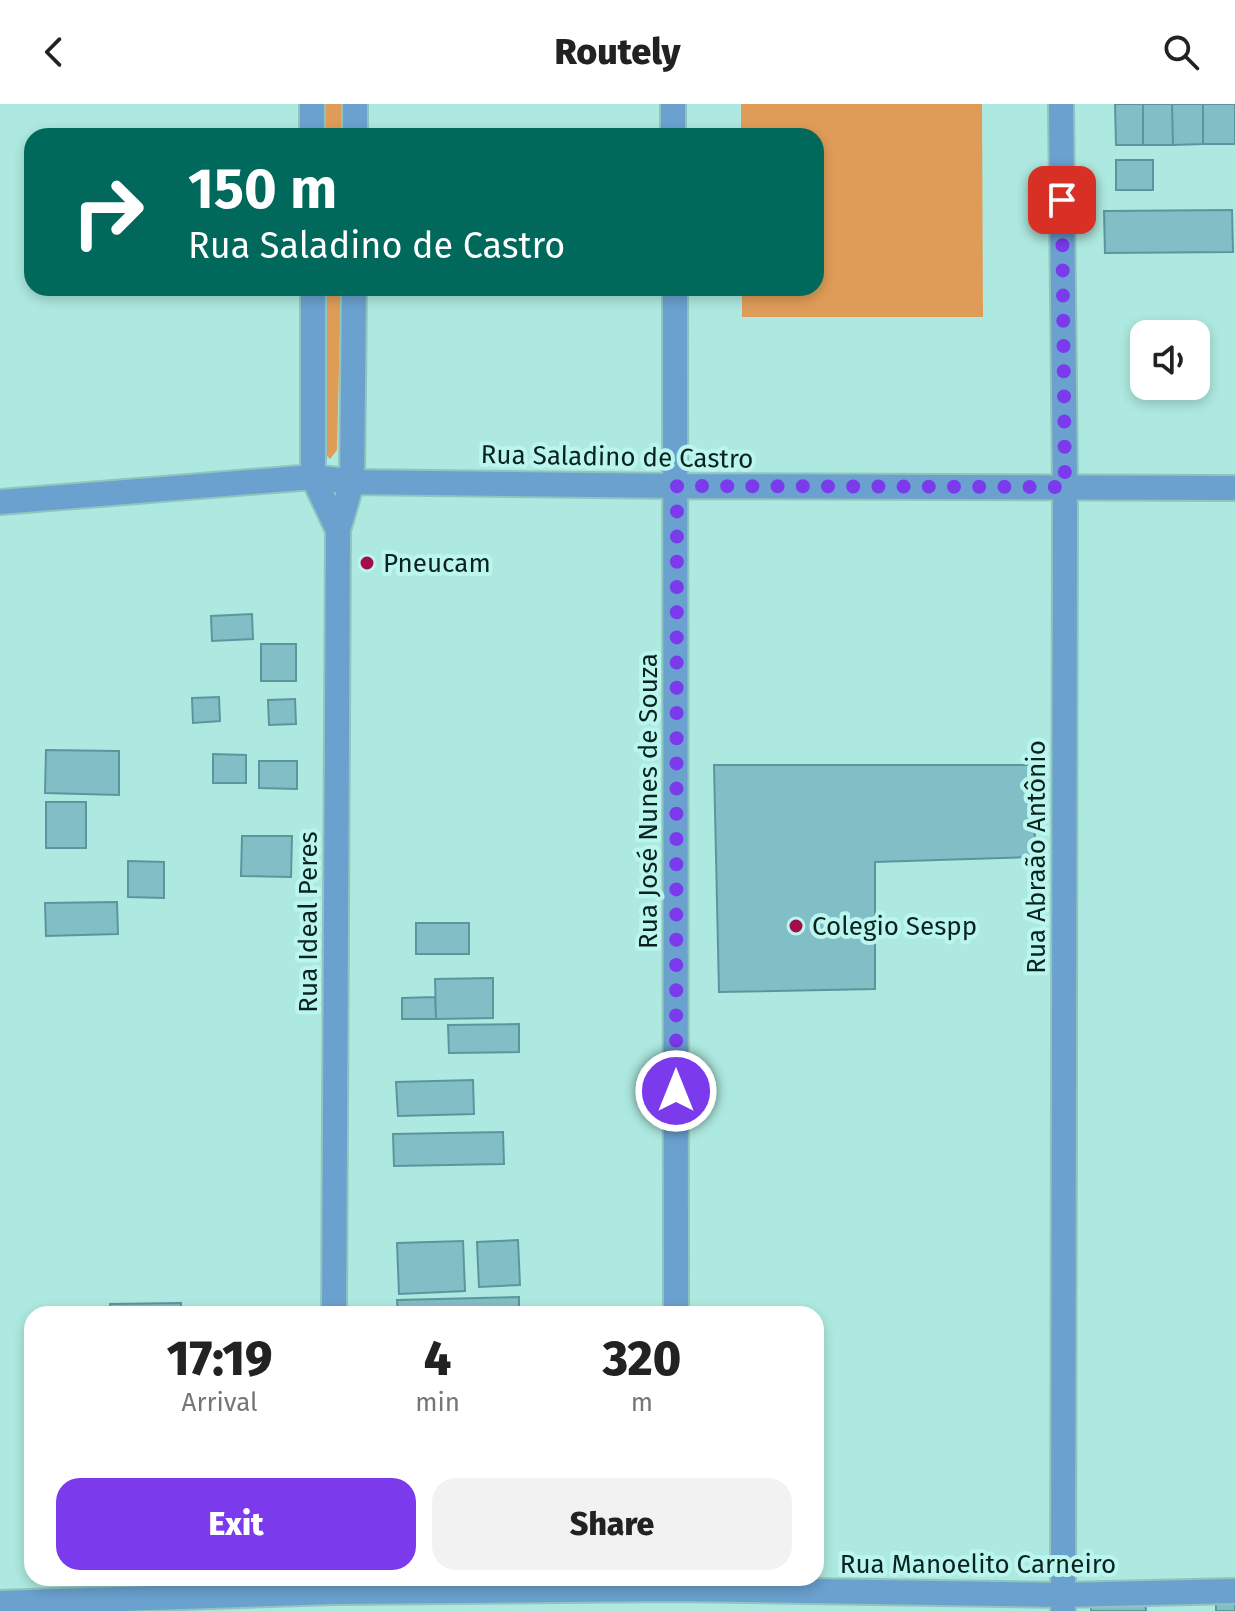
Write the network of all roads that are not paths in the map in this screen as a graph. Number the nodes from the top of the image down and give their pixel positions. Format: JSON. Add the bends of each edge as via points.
{"nodes":[{"id":1,"x":312,"y":104,"type":"edge"},
{"id":2,"x":355,"y":104,"type":"edge"},
{"id":3,"x":673,"y":104,"type":"edge"},
{"id":4,"x":1061,"y":104,"type":"edge"},
{"id":5,"x":312,"y":128,"type":"edge"},
{"id":6,"x":355,"y":128,"type":"edge"},
{"id":7,"x":673,"y":128,"type":"edge"},
{"id":8,"x":313,"y":296,"type":"edge"},
{"id":9,"x":354,"y":296,"type":"edge"},
{"id":10,"x":675,"y":296,"type":"edge"},
{"id":11,"x":313,"y":477,"type":"junction"},
{"id":12,"x":352,"y":482,"type":"junction"},
{"id":13,"x":677,"y":486,"type":"junction"},
{"id":14,"x":1065,"y":487,"type":"junction"},
{"id":15,"x":1235,"y":488,"type":"edge"},
{"id":16,"x":0,"y":502,"type":"edge"},
{"id":17,"x":338,"y":530,"type":"junction"},
{"id":18,"x":334,"y":1306,"type":"edge"},
{"id":19,"x":676,"y":1306,"type":"edge"},
{"id":20,"x":1235,"y":1591,"type":"edge"},
{"id":21,"x":676,"y":1593,"type":"edge"},
{"id":22,"x":333,"y":1594,"type":"edge"},
{"id":23,"x":0,"y":1603,"type":"edge"},
{"id":24,"x":1063,"y":1603,"type":"edge"}],
"edges":[{"from":1,"to":5,"type":"street"},
{"from":2,"to":6,"type":"street"},
{"from":3,"to":7,"type":"street"},
{"from":4,"to":14,"type":"street","name":"Rua Abraão Antônio"},
{"from":8,"to":11,"type":"street","name":"Rua Ideal Peres"},
{"from":9,"to":12,"type":"street","name":"Rua Ideal Peres"},
{"from":10,"to":13,"type":"street","name":"Rua José Nunes de Souza"},
{"from":11,"to":12,"type":"street","name":"Rua Saladino de Castro"},
{"from":11,"to":16,"type":"street","name":"Rua Saladino de Castro"},
{"from":11,"to":17,"type":"street","name":"Rua Ideal Peres"},
{"from":12,"to":13,"type":"street","name":"Rua Saladino de Castro"},
{"from":12,"to":17,"type":"street","name":"Rua Ideal Peres"},
{"from":13,"to":14,"type":"street","name":"Rua Saladino de Castro"},
{"from":13,"to":19,"type":"street","name":"Rua José Nunes de Souza"},
{"from":14,"to":15,"type":"street","name":"Rua Saladino de Castro"},
{"from":14,"to":24,"type":"street","name":"Rua Abraão Antônio"},
{"from":17,"to":18,"type":"street","name":"Rua Ideal Peres"},
{"from":20,"to":24,"type":"street","name":"Rua Manoelito Carneiro"},
{"from":21,"to":22,"type":"street","name":"Rua Manoelito Carneiro"},
{"from":21,"to":24,"type":"street","name":"Rua Manoelito Carneiro"},
{"from":22,"to":23,"type":"street","name":"Rua Manoelito Carneiro"}]}
